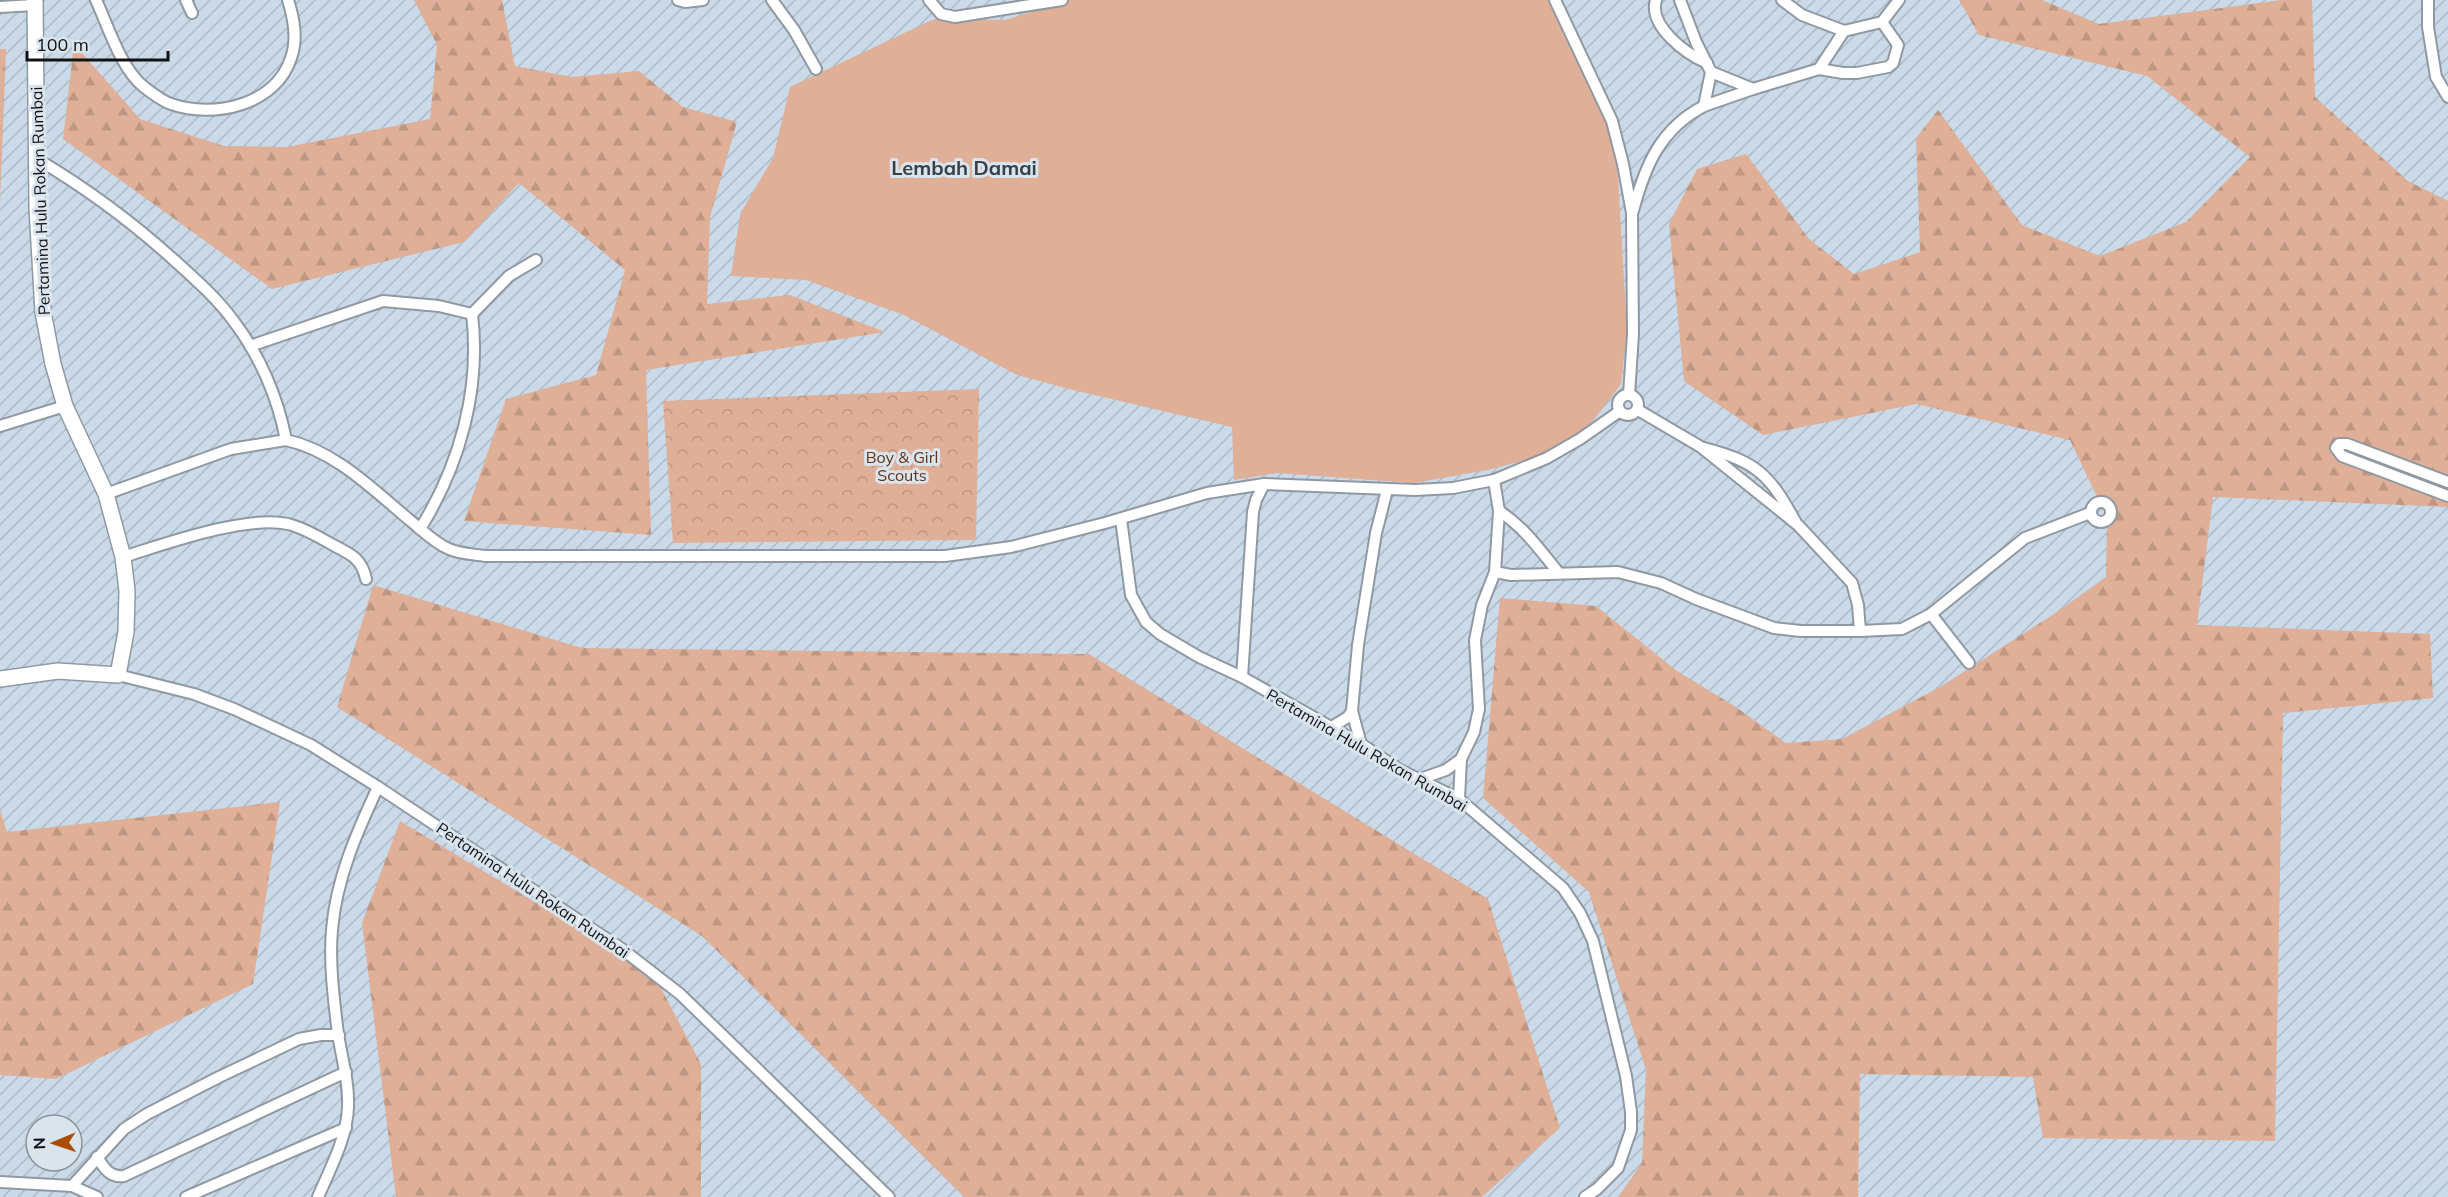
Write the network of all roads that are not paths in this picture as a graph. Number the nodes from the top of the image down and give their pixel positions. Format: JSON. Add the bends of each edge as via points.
{"nodes":[{"id":1,"x":96,"y":0,"type":"edge"},
{"id":2,"x":186,"y":0,"type":"edge"},
{"id":3,"x":288,"y":0,"type":"edge"},
{"id":4,"x":678,"y":0,"type":"edge"},
{"id":5,"x":703,"y":0,"type":"edge"},
{"id":6,"x":772,"y":0,"type":"edge"},
{"id":7,"x":929,"y":0,"type":"edge"},
{"id":8,"x":1062,"y":0,"type":"edge"},
{"id":9,"x":1556,"y":0,"type":"edge"},
{"id":10,"x":1656,"y":0,"type":"edge"},
{"id":11,"x":1680,"y":0,"type":"edge"},
{"id":12,"x":1782,"y":0,"type":"edge"},
{"id":13,"x":1899,"y":0,"type":"edge"},
{"id":14,"x":2428,"y":0,"type":"edge"},
{"id":15,"x":35,"y":2,"type":"edge"},
{"id":16,"x":0,"y":7,"type":"edge"},
{"id":17,"x":192,"y":12,"type":"dead end"},
{"id":18,"x":1882,"y":22,"type":"junction"},
{"id":19,"x":1844,"y":31,"type":"junction"},
{"id":20,"x":1709,"y":68,"type":"junction"},
{"id":21,"x":816,"y":69,"type":"dead end"},
{"id":22,"x":1819,"y":69,"type":"junction"},
{"id":23,"x":1752,"y":89,"type":"junction"},
{"id":24,"x":2448,"y":97,"type":"edge"},
{"id":25,"x":1704,"y":106,"type":"junction"},
{"id":26,"x":38,"y":159,"type":"junction"},
{"id":27,"x":1632,"y":213,"type":"junction"},
{"id":28,"x":536,"y":260,"type":"dead end"},
{"id":29,"x":472,"y":314,"type":"junction"},
{"id":30,"x":250,"y":346,"type":"junction"},
{"id":31,"x":1629,"y":395,"type":"junction"},
{"id":32,"x":65,"y":406,"type":"junction"},
{"id":33,"x":1638,"y":410,"type":"junction"},
{"id":34,"x":1620,"y":411,"type":"junction"},
{"id":35,"x":0,"y":426,"type":"edge"},
{"id":36,"x":286,"y":440,"type":"junction"},
{"id":37,"x":1701,"y":447,"type":"junction"},
{"id":38,"x":1494,"y":480,"type":"junction"},
{"id":39,"x":2448,"y":482,"type":"edge"},
{"id":40,"x":1264,"y":484,"type":"junction"},
{"id":41,"x":1387,"y":490,"type":"junction"},
{"id":42,"x":106,"y":494,"type":"junction"},
{"id":43,"x":2448,"y":496,"type":"edge"},
{"id":44,"x":1499,"y":511,"type":"junction"},
{"id":45,"x":2090,"y":513,"type":"dead end"},
{"id":46,"x":1121,"y":519,"type":"junction"},
{"id":47,"x":1798,"y":525,"type":"junction"},
{"id":48,"x":420,"y":529,"type":"junction"},
{"id":49,"x":123,"y":557,"type":"junction"},
{"id":50,"x":1494,"y":572,"type":"junction"},
{"id":51,"x":1557,"y":572,"type":"junction"},
{"id":52,"x":366,"y":579,"type":"dead end"},
{"id":53,"x":1931,"y":614,"type":"junction"},
{"id":54,"x":1860,"y":631,"type":"junction"},
{"id":55,"x":1969,"y":663,"type":"dead end"},
{"id":56,"x":118,"y":675,"type":"junction"},
{"id":57,"x":1242,"y":677,"type":"junction"},
{"id":58,"x":0,"y":680,"type":"edge"},
{"id":59,"x":1352,"y":711,"type":"junction"},
{"id":60,"x":1330,"y":728,"type":"junction"},
{"id":61,"x":1361,"y":744,"type":"junction"},
{"id":62,"x":1461,"y":759,"type":"junction"},
{"id":63,"x":1420,"y":779,"type":"junction"},
{"id":64,"x":378,"y":787,"type":"junction"},
{"id":65,"x":1459,"y":799,"type":"junction"},
{"id":66,"x":339,"y":1035,"type":"junction"},
{"id":67,"x":346,"y":1072,"type":"junction"},
{"id":68,"x":345,"y":1128,"type":"junction"},
{"id":69,"x":97,"y":1157,"type":"junction"},
{"id":70,"x":0,"y":1182,"type":"edge"},
{"id":71,"x":72,"y":1186,"type":"junction"},
{"id":72,"x":98,"y":1197,"type":"edge"},
{"id":73,"x":186,"y":1197,"type":"edge"},
{"id":74,"x":318,"y":1197,"type":"edge"},
{"id":75,"x":889,"y":1197,"type":"edge"},
{"id":76,"x":1585,"y":1197,"type":"edge"}],
"edges":[{"from":1,"to":3,"type":"street","via":[[126,67],[142,86],[171,104],[221,109],[263,95],[286,69],[295,41]]},
{"from":2,"to":17,"type":"street"},
{"from":4,"to":5,"type":"street"},
{"from":6,"to":21,"type":"street"},
{"from":7,"to":8,"type":"street","via":[[941,14],[955,16]]},
{"from":9,"to":27,"type":"street","via":[[1612,121]]},
{"from":10,"to":20,"type":"street","via":[[1654,14],[1664,30]]},
{"from":11,"to":20,"type":"street"},
{"from":12,"to":19,"type":"street","via":[[1802,15]]},
{"from":13,"to":18,"type":"street"},
{"from":14,"to":24,"type":"street","via":[[2436,77]]},
{"from":15,"to":16,"type":"street"},
{"from":15,"to":26,"type":"street","name":"Pertamina Hulu Rokan Rumbai"},
{"from":18,"to":19,"type":"street"},
{"from":18,"to":22,"type":"street","via":[[1898,45],[1888,67],[1857,73]]},
{"from":19,"to":22,"type":"street"},
{"from":20,"to":23,"type":"street"},
{"from":20,"to":25,"type":"street"},
{"from":22,"to":23,"type":"street"},
{"from":23,"to":25,"type":"street"},
{"from":25,"to":27,"type":"street","via":[[1675,124],[1654,152]]},
{"from":26,"to":30,"type":"street","via":[[140,229],[198,282],[234,321]]},
{"from":26,"to":32,"type":"street","name":"Pertamina Hulu Rokan Rumbai","via":[[43,312]]},
{"from":27,"to":31,"type":"street"},
{"from":28,"to":29,"type":"street","via":[[509,276]]},
{"from":29,"to":30,"type":"street","via":[[439,306],[383,301]]},
{"from":29,"to":48,"type":"street","via":[[475,362],[462,438],[434,508]]},
{"from":30,"to":36,"type":"street","via":[[266,375]]},
{"from":31,"to":33,"type":"street","via":[[1637,400]]},
{"from":31,"to":34,"type":"street","via":[[1619,400]]},
{"from":32,"to":35,"type":"street"},
{"from":32,"to":42,"type":"street","name":"Pertamina Hulu Rokan Rumbai"},
{"from":33,"to":34,"type":"street","via":[[1629,416]]},
{"from":33,"to":37,"type":"street"},
{"from":34,"to":38,"type":"street","via":[[1580,440]]},
{"from":36,"to":42,"type":"street","via":[[231,449]]},
{"from":36,"to":48,"type":"street","via":[[319,450]]},
{"from":37,"to":47,"type":"street"},
{"from":37,"to":47,"type":"street","via":[[1727,454],[1765,474]]},
{"from":38,"to":41,"type":"street","via":[[1453,488]]},
{"from":38,"to":44,"type":"street"},
{"from":39,"to":43,"type":"street","via":[[2347,444],[2336,448],[2342,456]]},
{"from":40,"to":41,"type":"street"},
{"from":40,"to":46,"type":"street","via":[[1207,493]]},
{"from":40,"to":57,"type":"street","via":[[1253,512]]},
{"from":41,"to":59,"type":"street","via":[[1365,600]]},
{"from":42,"to":49,"type":"street","name":"Pertamina Hulu Rokan Rumbai"},
{"from":44,"to":50,"type":"street"},
{"from":44,"to":51,"type":"street","via":[[1527,532]]},
{"from":45,"to":53,"type":"street","via":[[2025,538]]},
{"from":46,"to":48,"type":"street","via":[[1011,547],[945,556],[485,556],[447,548]]},
{"from":46,"to":57,"type":"street","name":"Pertamina Hulu Rokan Rumbai","via":[[1131,594],[1146,622],[1173,642]]},
{"from":47,"to":54,"type":"street","via":[[1852,582]]},
{"from":49,"to":52,"type":"street","via":[[211,531],[272,522],[301,528],[349,552],[364,568]]},
{"from":49,"to":56,"type":"street","name":"Pertamina Hulu Rokan Rumbai","via":[[126,632]]},
{"from":50,"to":51,"type":"street"},
{"from":50,"to":62,"type":"street","via":[[1475,639],[1479,709],[1474,732]]},
{"from":51,"to":54,"type":"street","via":[[1618,572],[1661,583],[1774,628],[1801,632]]},
{"from":53,"to":54,"type":"street","via":[[1902,629]]},
{"from":53,"to":55,"type":"street"},
{"from":56,"to":58,"type":"street","name":"Pertamina Hulu Rokan Rumbai","via":[[58,670]]},
{"from":56,"to":64,"type":"street","name":"Pertamina Hulu Rokan Rumbai","via":[[171,687],[234,709],[311,746]]},
{"from":57,"to":60,"type":"street","name":"Pertamina Hulu Rokan Rumbai"},
{"from":59,"to":60,"type":"street"},
{"from":59,"to":61,"type":"street"},
{"from":60,"to":61,"type":"street","name":"Pertamina Hulu Rokan Rumbai"},
{"from":61,"to":63,"type":"street","name":"Pertamina Hulu Rokan Rumbai"},
{"from":62,"to":63,"type":"street","via":[[1446,770]]},
{"from":62,"to":65,"type":"street"},
{"from":63,"to":65,"type":"street","name":"Pertamina Hulu Rokan Rumbai"},
{"from":64,"to":66,"type":"street","via":[[353,841],[332,930]]},
{"from":64,"to":75,"type":"street","name":"Pertamina Hulu Rokan Rumbai","via":[[622,949],[680,994]]},
{"from":65,"to":76,"type":"street","name":"Pertamina Hulu Rokan Rumbai","via":[[1563,888],[1593,941],[1626,1076],[1631,1130],[1618,1168]]},
{"from":66,"to":67,"type":"street"},
{"from":66,"to":69,"type":"street","via":[[300,1039],[219,1077],[124,1129]]},
{"from":67,"to":68,"type":"street"},
{"from":67,"to":69,"type":"street","via":[[124,1176],[110,1174]]},
{"from":68,"to":73,"type":"street"},
{"from":68,"to":74,"type":"street"},
{"from":69,"to":71,"type":"street"},
{"from":70,"to":71,"type":"street"},
{"from":71,"to":72,"type":"street"}]}
